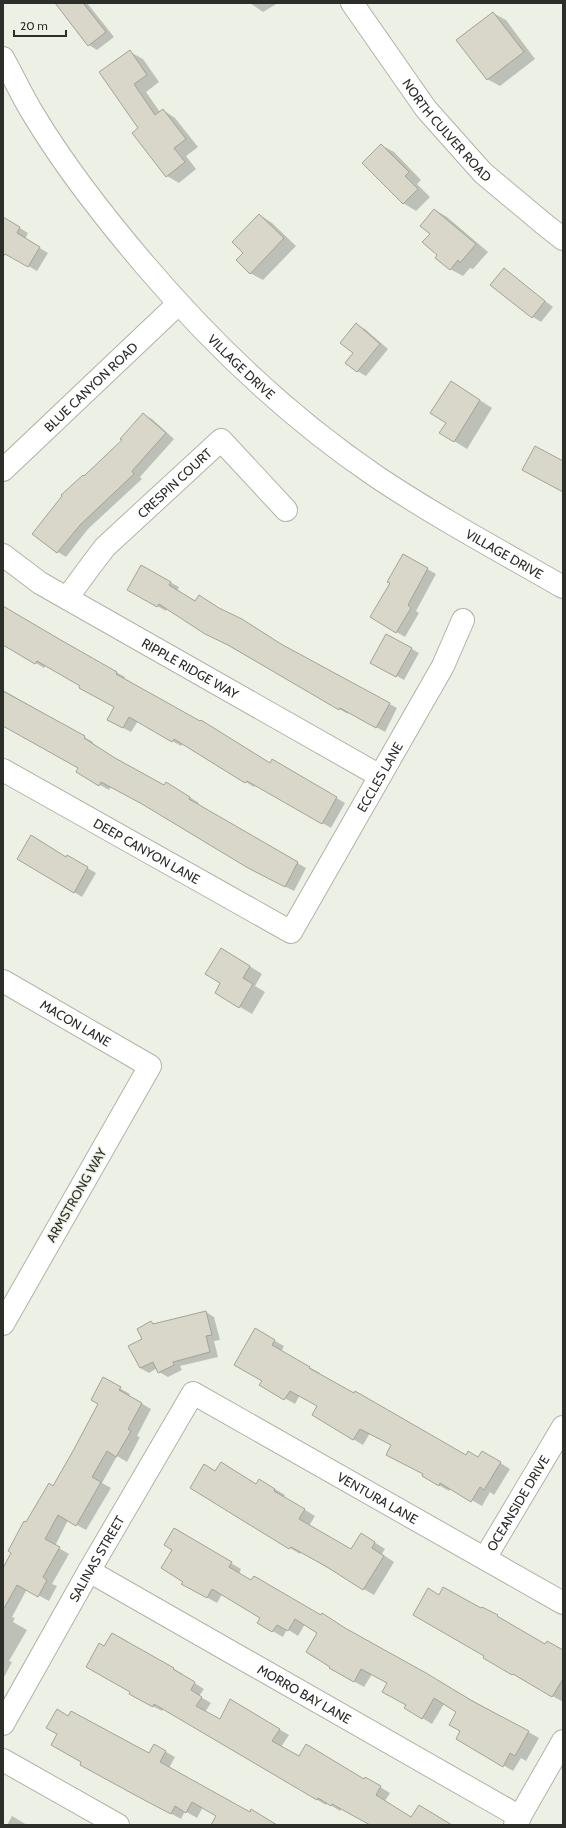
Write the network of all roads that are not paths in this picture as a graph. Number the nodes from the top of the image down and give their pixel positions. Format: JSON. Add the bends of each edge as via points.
{"nodes":[{"id":1,"x":352,"y":3,"type":"edge"},
{"id":2,"x":3,"y":58,"type":"edge"},
{"id":3,"x":563,"y":239,"type":"edge"},
{"id":4,"x":178,"y":304,"type":"junction"},
{"id":5,"x":3,"y":470,"type":"edge"},
{"id":6,"x":286,"y":510,"type":"dead end"},
{"id":7,"x":3,"y":555,"type":"edge"},
{"id":8,"x":563,"y":586,"type":"edge"},
{"id":9,"x":67,"y":598,"type":"junction"},
{"id":10,"x":463,"y":620,"type":"dead end"},
{"id":11,"x":3,"y":770,"type":"edge"},
{"id":12,"x":380,"y":776,"type":"junction"},
{"id":13,"x":290,"y":932,"type":"joint"},
{"id":14,"x":3,"y":981,"type":"edge"},
{"id":15,"x":150,"y":1066,"type":"joint"},
{"id":16,"x":3,"y":1324,"type":"edge"},
{"id":17,"x":193,"y":1393,"type":"joint"},
{"id":18,"x":563,"y":1427,"type":"edge"},
{"id":19,"x":485,"y":1558,"type":"junction"},
{"id":20,"x":89,"y":1571,"type":"junction"},
{"id":21,"x":563,"y":1603,"type":"edge"},
{"id":22,"x":3,"y":1724,"type":"edge"},
{"id":23,"x":563,"y":1741,"type":"edge"},
{"id":24,"x":3,"y":1760,"type":"edge"},
{"id":25,"x":518,"y":1821,"type":"edge"},
{"id":26,"x":118,"y":1825,"type":"edge"}],
"edges":[{"from":1,"to":3,"type":"street","name":"NORTH CULVER ROAD","via":[[426,110],[483,173]]},
{"from":2,"to":4,"type":"street","name":"VILLAGE DRIVE","via":[[34,116],[76,179],[117,233]]},
{"from":4,"to":5,"type":"street","name":"BLUE CANYON ROAD"},
{"from":4,"to":8,"type":"street","name":"VILLAGE DRIVE","via":[[264,388],[324,438],[376,476],[441,517]]},
{"from":6,"to":9,"type":"street","name":"CRESPIN COURT","via":[[220,440],[105,548]]},
{"from":7,"to":9,"type":"street","name":"RIPPLE RIDGE WAY","via":[[40,583]]},
{"from":9,"to":12,"type":"street","name":"RIPPLE RIDGE WAY"},
{"from":10,"to":12,"type":"street","name":"ECCLES LANE","via":[[443,666]]},
{"from":11,"to":13,"type":"street","name":"DEEP CANYON LANE"},
{"from":12,"to":13,"type":"street","name":"ECCLES LANE"},
{"from":14,"to":15,"type":"street","name":"MACON LANE"},
{"from":15,"to":16,"type":"street","name":"ARMSTRONG WAY"},
{"from":17,"to":19,"type":"street","name":"VENTURA LANE"},
{"from":17,"to":20,"type":"street","name":"SALINAS STREET"},
{"from":18,"to":19,"type":"street","name":"OCEANSIDE DRIVE"},
{"from":19,"to":21,"type":"street","name":"VENTURA LANE"},
{"from":20,"to":22,"type":"street","name":"SALINAS STREET"},
{"from":20,"to":25,"type":"street","name":"MORRO BAY LANE"},
{"from":23,"to":25,"type":"street"},
{"from":24,"to":26,"type":"street"}]}
